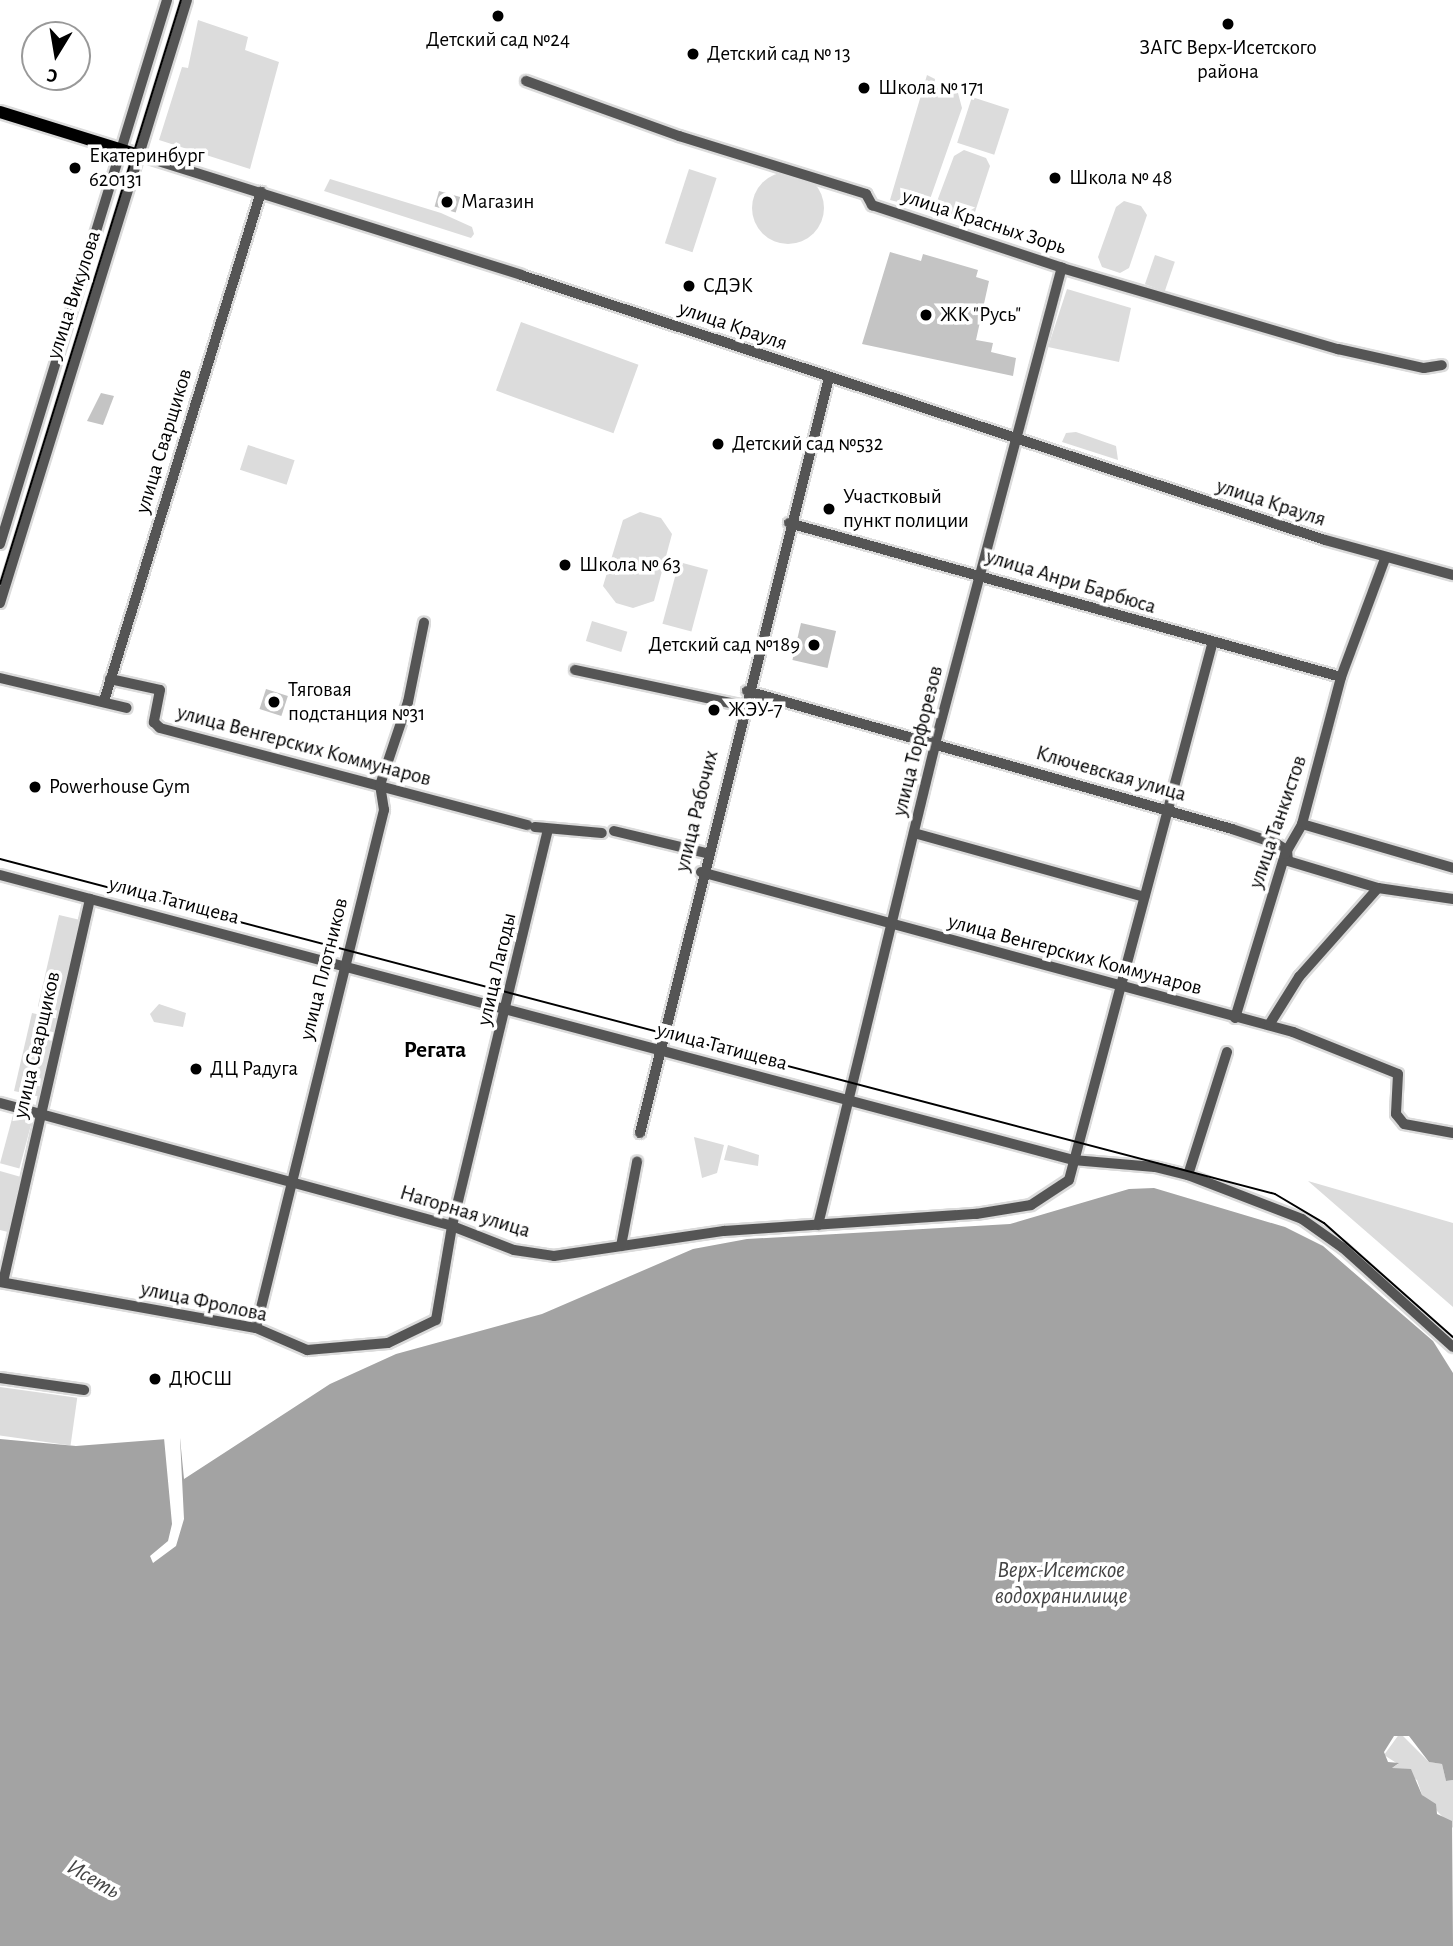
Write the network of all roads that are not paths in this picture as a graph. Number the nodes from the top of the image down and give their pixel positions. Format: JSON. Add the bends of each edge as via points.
{"nodes":[{"id":1,"x":167,"y":0,"type":"edge"},
{"id":2,"x":187,"y":0,"type":"edge"},
{"id":3,"x":526,"y":81,"type":"dead end"},
{"id":4,"x":0,"y":112,"type":"edge"},
{"id":5,"x":117,"y":149,"type":"junction"},
{"id":6,"x":139,"y":155,"type":"junction"},
{"id":7,"x":261,"y":192,"type":"junction"},
{"id":8,"x":1062,"y":268,"type":"junction"},
{"id":9,"x":1443,"y":365,"type":"dead end"},
{"id":10,"x":828,"y":378,"type":"junction"},
{"id":11,"x":1017,"y":439,"type":"junction"},
{"id":12,"x":789,"y":523,"type":"junction"},
{"id":13,"x":0,"y":544,"type":"edge"},
{"id":14,"x":1385,"y":559,"type":"junction"},
{"id":15,"x":981,"y":575,"type":"junction"},
{"id":16,"x":1453,"y":575,"type":"edge"},
{"id":17,"x":0,"y":603,"type":"edge"},
{"id":18,"x":424,"y":623,"type":"dead end"},
{"id":19,"x":1212,"y":645,"type":"junction"},
{"id":20,"x":575,"y":670,"type":"dead end"},
{"id":21,"x":1341,"y":677,"type":"junction"},
{"id":22,"x":0,"y":678,"type":"edge"},
{"id":23,"x":110,"y":679,"type":"junction"},
{"id":24,"x":747,"y":691,"type":"junction"},
{"id":25,"x":104,"y":701,"type":"junction"},
{"id":26,"x":744,"y":706,"type":"junction"},
{"id":27,"x":127,"y":708,"type":"dead end"},
{"id":28,"x":935,"y":744,"type":"junction"},
{"id":29,"x":380,"y":785,"type":"junction"},
{"id":30,"x":1166,"y":810,"type":"junction"},
{"id":31,"x":1302,"y":824,"type":"junction"},
{"id":32,"x":548,"y":830,"type":"junction"},
{"id":33,"x":614,"y":831,"type":"dead end"},
{"id":34,"x":602,"y":833,"type":"dead end"},
{"id":35,"x":915,"y":833,"type":"junction"},
{"id":36,"x":1287,"y":850,"type":"junction"},
{"id":37,"x":706,"y":853,"type":"junction"},
{"id":38,"x":1453,"y":868,"type":"edge"},
{"id":39,"x":701,"y":872,"type":"junction"},
{"id":40,"x":0,"y":875,"type":"edge"},
{"id":41,"x":1378,"y":888,"type":"junction"},
{"id":42,"x":1144,"y":897,"type":"junction"},
{"id":43,"x":90,"y":899,"type":"junction"},
{"id":44,"x":1453,"y":899,"type":"edge"},
{"id":45,"x":892,"y":925,"type":"junction"},
{"id":46,"x":345,"y":967,"type":"junction"},
{"id":47,"x":1119,"y":989,"type":"junction"},
{"id":48,"x":508,"y":1010,"type":"junction"},
{"id":49,"x":1235,"y":1018,"type":"junction"},
{"id":50,"x":1269,"y":1025,"type":"junction"},
{"id":51,"x":663,"y":1051,"type":"junction"},
{"id":52,"x":1227,"y":1052,"type":"dead end"},
{"id":53,"x":852,"y":1101,"type":"junction"},
{"id":54,"x":0,"y":1103,"type":"edge"},
{"id":55,"x":41,"y":1114,"type":"junction"},
{"id":56,"x":640,"y":1133,"type":"dead end"},
{"id":57,"x":1453,"y":1133,"type":"edge"},
{"id":58,"x":1073,"y":1160,"type":"junction"},
{"id":59,"x":637,"y":1161,"type":"dead end"},
{"id":60,"x":1188,"y":1175,"type":"junction"},
{"id":61,"x":288,"y":1183,"type":"junction"},
{"id":62,"x":452,"y":1226,"type":"junction"},
{"id":63,"x":818,"y":1226,"type":"junction"},
{"id":64,"x":621,"y":1246,"type":"junction"},
{"id":65,"x":1,"y":1282,"type":"edge"},
{"id":66,"x":436,"y":1320,"type":"joint"},
{"id":67,"x":256,"y":1328,"type":"junction"},
{"id":68,"x":1453,"y":1347,"type":"edge"},
{"id":69,"x":0,"y":1378,"type":"edge"},
{"id":70,"x":84,"y":1390,"type":"dead end"}],
"edges":[{"from":1,"to":5,"type":"street","name":"улица Викулова"},
{"from":2,"to":6,"type":"street","name":"улица Викулова"},
{"from":3,"to":8,"type":"street","name":"улица Красных Зорь","via":[[679,136],[866,194],[872,205]]},
{"from":4,"to":5,"type":"main road","name":"улица Крауля"},
{"from":5,"to":6,"type":"main road","name":"улица Крауля"},
{"from":5,"to":13,"type":"street","name":"улица Викулова"},
{"from":6,"to":7,"type":"street","name":"улица Крауля"},
{"from":6,"to":17,"type":"street","name":"улица Викулова"},
{"from":7,"to":10,"type":"street","name":"улица Крауля"},
{"from":7,"to":23,"type":"street","name":"улица Сварщиков"},
{"from":8,"to":9,"type":"street","name":"улица Красных Зорь","via":[[1351,352],[1424,368]]},
{"from":8,"to":11,"type":"street","name":"улица Торфорезов"},
{"from":10,"to":11,"type":"street","name":"улица Крауля"},
{"from":10,"to":12,"type":"street","name":"улица Рабочих"},
{"from":11,"to":14,"type":"street","name":"улица Крауля"},
{"from":11,"to":15,"type":"street","name":"улица Торфорезов"},
{"from":12,"to":15,"type":"street","name":"улица Анри Барбюса"},
{"from":12,"to":24,"type":"street","name":"улица Рабочих"},
{"from":14,"to":16,"type":"street","name":"улица Крауля"},
{"from":14,"to":21,"type":"street","name":"улица Танкистов"},
{"from":15,"to":19,"type":"street","name":"улица Анри Барбюса"},
{"from":15,"to":28,"type":"street","name":"улица Торфорезов"},
{"from":18,"to":29,"type":"street","name":"улица Плотников","via":[[408,702]]},
{"from":19,"to":21,"type":"street","name":"улица Анри Барбюса"},
{"from":19,"to":30,"type":"street","name":"Нагорная улица"},
{"from":20,"to":26,"type":"street"},
{"from":21,"to":31,"type":"street","name":"улица Танкистов"},
{"from":22,"to":25,"type":"street"},
{"from":23,"to":25,"type":"street","name":"улица Сварщиков"},
{"from":23,"to":29,"type":"street","name":"улица Венгерских Коммунаров","via":[[160,690],[154,722],[160,728]]},
{"from":24,"to":26,"type":"street","name":"улица Рабочих"},
{"from":24,"to":28,"type":"street","name":"Ключевская улица"},
{"from":25,"to":27,"type":"street"},
{"from":26,"to":37,"type":"street","name":"улица Рабочих"},
{"from":28,"to":30,"type":"street","name":"Ключевская улица"},
{"from":28,"to":35,"type":"street","name":"улица Торфорезов"},
{"from":29,"to":32,"type":"street","name":"улица Венгерских Коммунаров"},
{"from":29,"to":46,"type":"street","name":"улица Плотников","via":[[387,800]]},
{"from":30,"to":36,"type":"street","name":"Ключевская улица"},
{"from":30,"to":42,"type":"street","name":"Нагорная улица"},
{"from":31,"to":36,"type":"street","name":"улица Танкистов"},
{"from":31,"to":38,"type":"street"},
{"from":32,"to":34,"type":"street","name":"улица Венгерских Коммунаров","via":[[574,827]]},
{"from":32,"to":48,"type":"street","name":"улица Лагоды"},
{"from":33,"to":37,"type":"street"},
{"from":35,"to":42,"type":"street"},
{"from":35,"to":45,"type":"street","name":"улица Торфорезов"},
{"from":36,"to":41,"type":"street","name":"Ключевская улица","via":[[1288,861]]},
{"from":36,"to":49,"type":"street","name":"улица Танкистов"},
{"from":37,"to":39,"type":"street","name":"улица Рабочих"},
{"from":39,"to":45,"type":"street","name":"улица Венгерских Коммунаров"},
{"from":39,"to":51,"type":"street","name":"улица Рабочих"},
{"from":40,"to":43,"type":"street","name":"улица Татищева"},
{"from":41,"to":44,"type":"street","name":"Ключевская улица"},
{"from":41,"to":50,"type":"street","via":[[1299,977]]},
{"from":42,"to":47,"type":"street","name":"Нагорная улица"},
{"from":43,"to":46,"type":"street","name":"улица Татищева"},
{"from":43,"to":55,"type":"street","name":"улица Сварщиков"},
{"from":45,"to":47,"type":"street","name":"улица Венгерских Коммунаров"},
{"from":45,"to":53,"type":"street","name":"улица Торфорезов"},
{"from":46,"to":48,"type":"street","name":"улица Татищева"},
{"from":46,"to":61,"type":"street","name":"улица Плотников"},
{"from":47,"to":49,"type":"street","name":"улица Венгерских Коммунаров"},
{"from":47,"to":58,"type":"street","name":"Нагорная улица"},
{"from":48,"to":51,"type":"street","name":"улица Татищева"},
{"from":48,"to":62,"type":"street","name":"улица Лагоды"},
{"from":49,"to":50,"type":"street","name":"улица Венгерских Коммунаров"},
{"from":50,"to":57,"type":"street","via":[[1398,1074],[1396,1114],[1404,1124]]},
{"from":51,"to":53,"type":"street","name":"улица Татищева"},
{"from":51,"to":56,"type":"street","name":"улица Рабочих"},
{"from":52,"to":60,"type":"street"},
{"from":53,"to":58,"type":"street","name":"улица Татищева"},
{"from":53,"to":63,"type":"street","name":"улица Торфорезов"},
{"from":54,"to":55,"type":"street","name":"Нагорная улица"},
{"from":55,"to":61,"type":"street","name":"Нагорная улица"},
{"from":55,"to":65,"type":"street","name":"улица Сварщиков"},
{"from":58,"to":60,"type":"street","name":"улица Татищева","via":[[1155,1167]]},
{"from":58,"to":63,"type":"street","name":"Нагорная улица","via":[[1069,1180],[1031,1205]]},
{"from":59,"to":64,"type":"street"},
{"from":60,"to":68,"type":"street","name":"улица Татищева","via":[[1302,1219]]},
{"from":61,"to":62,"type":"street","name":"Нагорная улица"},
{"from":61,"to":67,"type":"street","name":"улица Плотников"},
{"from":62,"to":64,"type":"street","name":"Нагорная улица","via":[[514,1251],[554,1256]]},
{"from":62,"to":66,"type":"street","name":"улица Лагоды"},
{"from":63,"to":64,"type":"street","name":"Нагорная улица","via":[[724,1231]]},
{"from":65,"to":67,"type":"street","name":"улица Фролова"},
{"from":66,"to":67,"type":"street","name":"улица Фролова","via":[[388,1343],[307,1350]]},
{"from":69,"to":70,"type":"street"}]}
